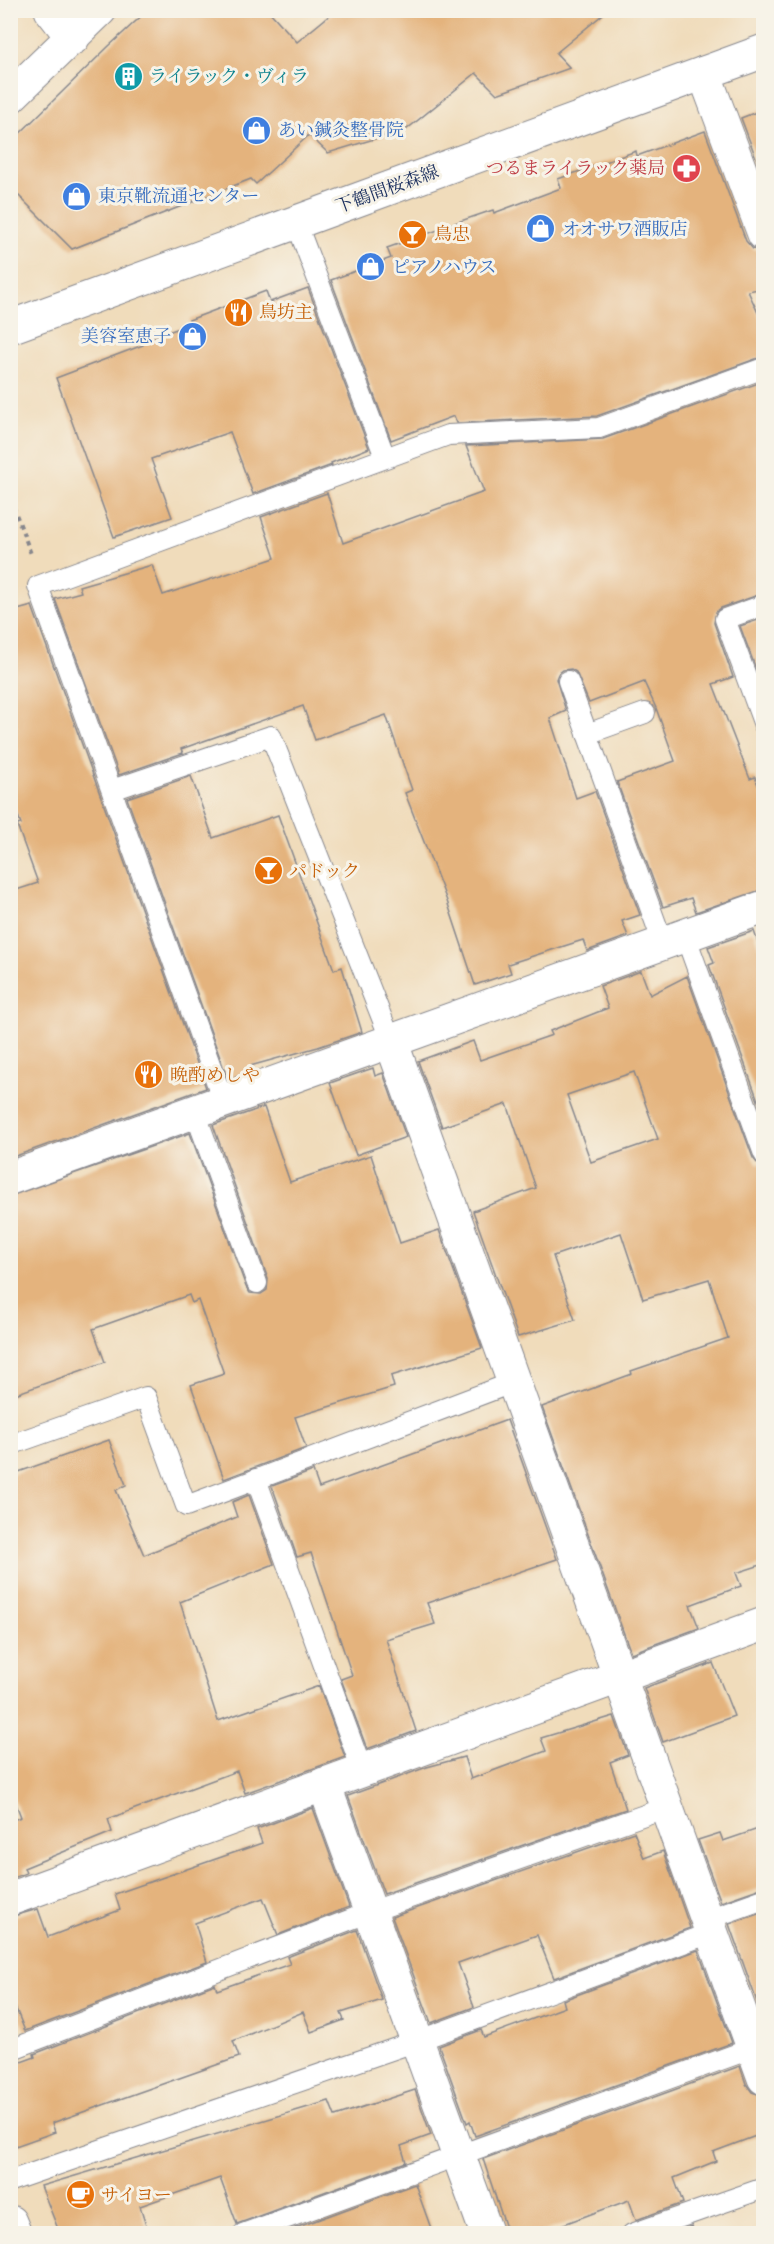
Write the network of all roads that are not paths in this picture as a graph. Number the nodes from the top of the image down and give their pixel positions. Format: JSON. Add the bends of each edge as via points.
{"nodes":[{"id":1,"x":51,"y":10,"type":"edge"},
{"id":2,"x":100,"y":10,"type":"edge"},
{"id":3,"x":73,"y":38,"type":"junction"},
{"id":4,"x":764,"y":51,"type":"edge"},
{"id":5,"x":704,"y":73,"type":"junction"},
{"id":6,"x":10,"y":97,"type":"edge"},
{"id":7,"x":296,"y":222,"type":"junction"},
{"id":8,"x":764,"y":234,"type":"edge"},
{"id":9,"x":10,"y":327,"type":"edge"},
{"id":10,"x":764,"y":368,"type":"edge"},
{"id":11,"x":385,"y":456,"type":"junction"},
{"id":12,"x":764,"y":605,"type":"edge"},
{"id":13,"x":568,"y":681,"type":"dead end"},
{"id":14,"x":645,"y":713,"type":"dead end"},
{"id":15,"x":764,"y":724,"type":"edge"},
{"id":16,"x":586,"y":734,"type":"junction"},
{"id":17,"x":112,"y":790,"type":"junction"},
{"id":18,"x":764,"y":907,"type":"edge"},
{"id":19,"x":674,"y":939,"type":"junction"},
{"id":20,"x":391,"y":1041,"type":"junction"},
{"id":21,"x":209,"y":1107,"type":"junction"},
{"id":22,"x":764,"y":1154,"type":"edge"},
{"id":23,"x":10,"y":1178,"type":"edge"},
{"id":24,"x":257,"y":1283,"type":"dead end"},
{"id":25,"x":514,"y":1382,"type":"junction"},
{"id":26,"x":10,"y":1445,"type":"edge"},
{"id":27,"x":256,"y":1479,"type":"junction"},
{"id":28,"x":764,"y":1624,"type":"edge"},
{"id":29,"x":620,"y":1676,"type":"junction"},
{"id":30,"x":362,"y":1770,"type":"junction"},
{"id":31,"x":324,"y":1784,"type":"junction"},
{"id":32,"x":667,"y":1807,"type":"junction"},
{"id":33,"x":10,"y":1899,"type":"edge"},
{"id":34,"x":764,"y":1899,"type":"edge"},
{"id":35,"x":370,"y":1912,"type":"junction"},
{"id":36,"x":710,"y":1926,"type":"junction"},
{"id":37,"x":417,"y":2041,"type":"junction"},
{"id":38,"x":10,"y":2050,"type":"edge"},
{"id":39,"x":758,"y":2063,"type":"edge"},
{"id":40,"x":459,"y":2156,"type":"junction"},
{"id":41,"x":10,"y":2181,"type":"edge"},
{"id":42,"x":764,"y":2188,"type":"edge"},
{"id":43,"x":10,"y":2222,"type":"edge"},
{"id":44,"x":15,"y":2234,"type":"edge"},
{"id":45,"x":243,"y":2234,"type":"edge"},
{"id":46,"x":487,"y":2234,"type":"edge"},
{"id":47,"x":632,"y":2234,"type":"edge"}],
"edges":[{"from":1,"to":3,"type":"street"},
{"from":2,"to":3,"type":"street"},
{"from":3,"to":6,"type":"street"},
{"from":4,"to":5,"type":"street","name":"下鶴間桜森線"},
{"from":5,"to":7,"type":"street","name":"下鶴間桜森線"},
{"from":5,"to":8,"type":"street"},
{"from":7,"to":9,"type":"street","name":"下鶴間桜森線"},
{"from":7,"to":11,"type":"lane"},
{"from":10,"to":11,"type":"lane","via":[[599,429],[448,435]]},
{"from":11,"to":17,"type":"lane","via":[[38,586]]},
{"from":12,"to":15,"type":"lane","via":[[725,619]]},
{"from":13,"to":16,"type":"lane"},
{"from":14,"to":16,"type":"lane"},
{"from":16,"to":19,"type":"lane"},
{"from":17,"to":20,"type":"lane","via":[[271,736]]},
{"from":17,"to":21,"type":"lane"},
{"from":18,"to":19,"type":"street"},
{"from":19,"to":20,"type":"street"},
{"from":19,"to":22,"type":"lane"},
{"from":20,"to":21,"type":"street"},
{"from":20,"to":25,"type":"street"},
{"from":21,"to":23,"type":"street"},
{"from":21,"to":24,"type":"lane"},
{"from":25,"to":27,"type":"lane"},
{"from":25,"to":29,"type":"street"},
{"from":26,"to":27,"type":"lane","via":[[146,1397],[186,1506]]},
{"from":27,"to":30,"type":"lane"},
{"from":28,"to":29,"type":"street"},
{"from":29,"to":30,"type":"street"},
{"from":29,"to":32,"type":"street"},
{"from":30,"to":31,"type":"street"},
{"from":31,"to":33,"type":"street"},
{"from":31,"to":35,"type":"street"},
{"from":32,"to":35,"type":"lane"},
{"from":32,"to":36,"type":"street"},
{"from":34,"to":36,"type":"lane"},
{"from":35,"to":37,"type":"street"},
{"from":35,"to":38,"type":"lane"},
{"from":36,"to":37,"type":"lane"},
{"from":36,"to":39,"type":"street"},
{"from":37,"to":40,"type":"street"},
{"from":37,"to":41,"type":"lane"},
{"from":39,"to":40,"type":"lane"},
{"from":40,"to":45,"type":"lane"},
{"from":40,"to":46,"type":"street"},
{"from":42,"to":47,"type":"lane"},
{"from":43,"to":44,"type":"street"}]}
